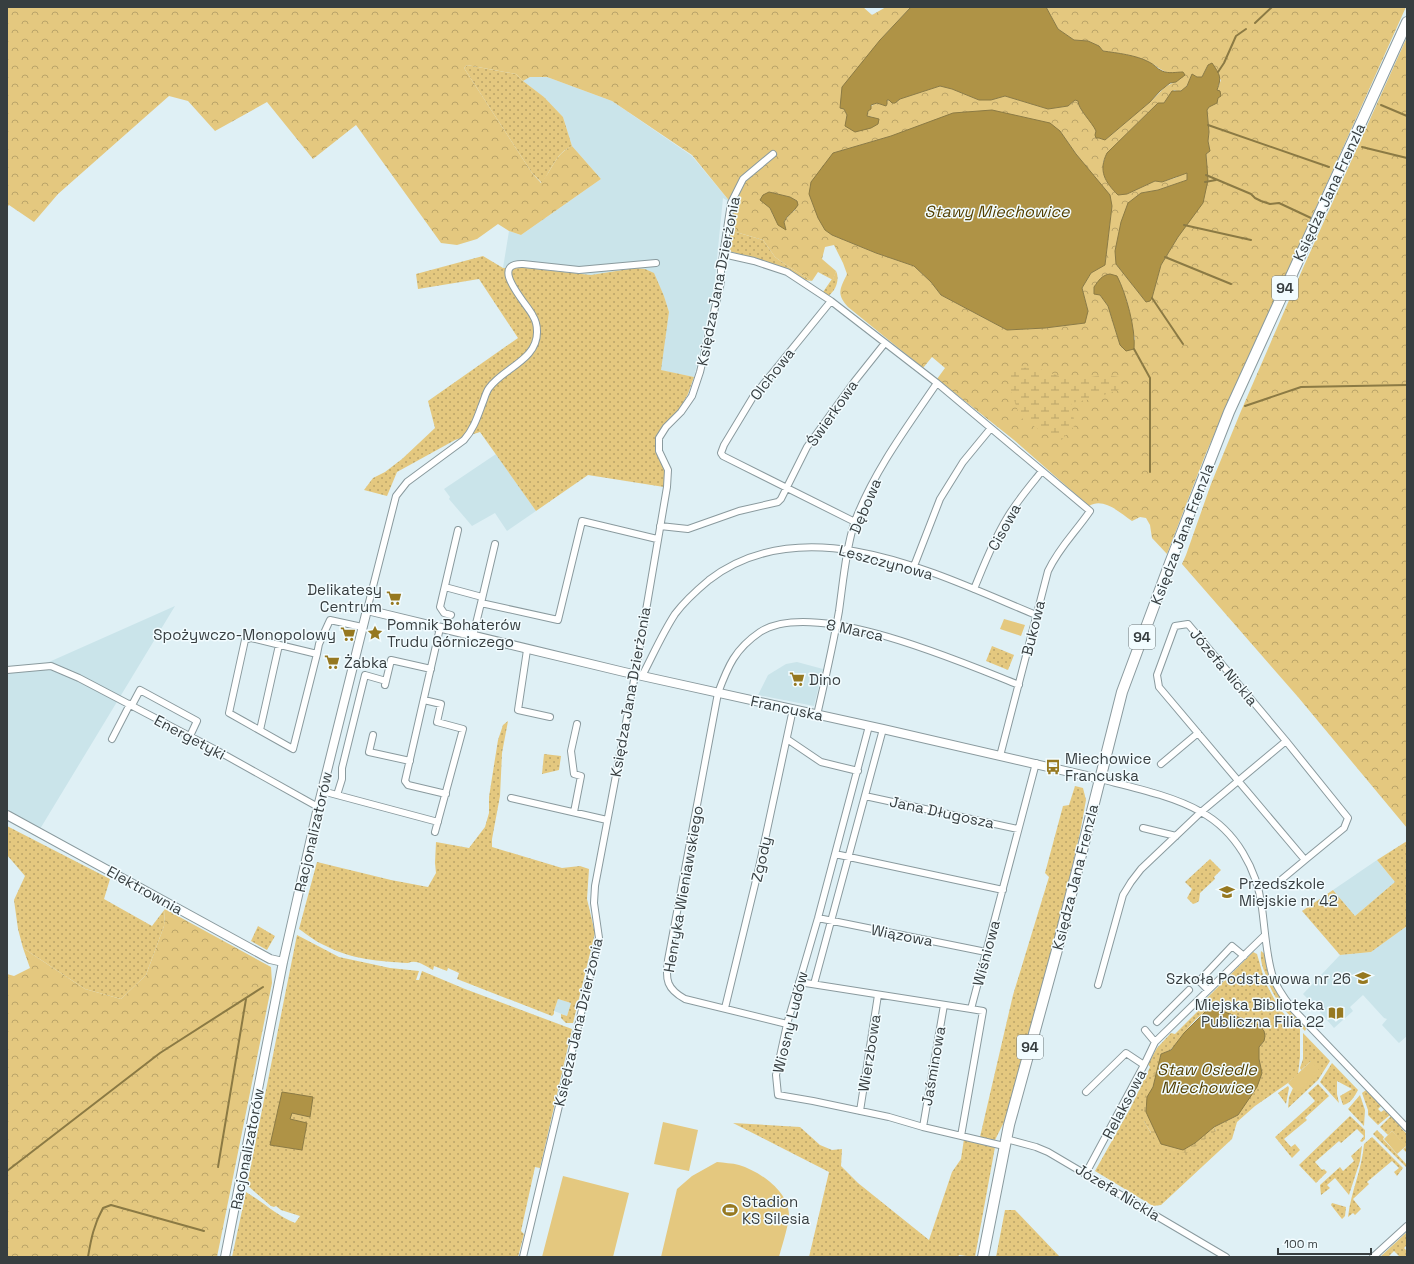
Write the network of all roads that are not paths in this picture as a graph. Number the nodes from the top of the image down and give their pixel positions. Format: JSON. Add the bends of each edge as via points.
{"nodes":[{"id":1,"x":1407,"y":22,"type":"edge"},
{"id":2,"x":773,"y":154,"type":"dead end"},
{"id":3,"x":723,"y":254,"type":"junction"},
{"id":4,"x":656,"y":263,"type":"dead end"},
{"id":5,"x":831,"y":301,"type":"junction"},
{"id":6,"x":885,"y":343,"type":"junction"},
{"id":7,"x":937,"y":383,"type":"junction"},
{"id":8,"x":992,"y":428,"type":"junction"},
{"id":9,"x":1042,"y":471,"type":"junction"},
{"id":10,"x":786,"y":487,"type":"junction"},
{"id":11,"x":855,"y":522,"type":"junction"},
{"id":12,"x":660,"y":526,"type":"junction"},
{"id":13,"x":458,"y":530,"type":"dead end"},
{"id":14,"x":657,"y":539,"type":"junction"},
{"id":15,"x":495,"y":544,"type":"dead end"},
{"id":16,"x":848,"y":550,"type":"junction"},
{"id":17,"x":914,"y":566,"type":"junction"},
{"id":18,"x":445,"y":587,"type":"junction"},
{"id":19,"x":974,"y":589,"type":"junction"},
{"id":20,"x":482,"y":600,"type":"junction"},
{"id":21,"x":367,"y":610,"type":"junction"},
{"id":22,"x":451,"y":615,"type":"dead end"},
{"id":23,"x":1036,"y":615,"type":"junction"},
{"id":24,"x":836,"y":625,"type":"junction"},
{"id":25,"x":362,"y":627,"type":"junction"},
{"id":26,"x":440,"y":628,"type":"junction"},
{"id":27,"x":474,"y":636,"type":"junction"},
{"id":28,"x":279,"y":645,"type":"junction"},
{"id":29,"x":527,"y":650,"type":"junction"},
{"id":30,"x":317,"y":654,"type":"junction"},
{"id":31,"x":7,"y":670,"type":"edge"},
{"id":32,"x":431,"y":670,"type":"junction"},
{"id":33,"x":638,"y":675,"type":"junction"},
{"id":34,"x":1019,"y":685,"type":"junction"},
{"id":35,"x":718,"y":693,"type":"junction"},
{"id":36,"x":424,"y":700,"type":"junction"},
{"id":37,"x":131,"y":705,"type":"junction"},
{"id":38,"x":793,"y":709,"type":"junction"},
{"id":39,"x":817,"y":715,"type":"junction"},
{"id":40,"x":550,"y":717,"type":"dead end"},
{"id":41,"x":577,"y":724,"type":"dead end"},
{"id":42,"x":869,"y":726,"type":"junction"},
{"id":43,"x":884,"y":729,"type":"junction"},
{"id":44,"x":260,"y":730,"type":"junction"},
{"id":45,"x":1198,"y":733,"type":"junction"},
{"id":46,"x":373,"y":735,"type":"dead end"},
{"id":47,"x":190,"y":736,"type":"junction"},
{"id":48,"x":112,"y":739,"type":"dead end"},
{"id":49,"x":788,"y":739,"type":"junction"},
{"id":50,"x":1286,"y":741,"type":"junction"},
{"id":51,"x":1000,"y":756,"type":"junction"},
{"id":52,"x":410,"y":761,"type":"junction"},
{"id":53,"x":1036,"y":763,"type":"junction"},
{"id":54,"x":1161,"y":764,"type":"dead end"},
{"id":55,"x":858,"y":771,"type":"junction"},
{"id":56,"x":1100,"y":779,"type":"junction"},
{"id":57,"x":1238,"y":781,"type":"junction"},
{"id":58,"x":322,"y":791,"type":"junction"},
{"id":59,"x":446,"y":794,"type":"junction"},
{"id":60,"x":337,"y":795,"type":"junction"},
{"id":61,"x":865,"y":796,"type":"junction"},
{"id":62,"x":511,"y":798,"type":"dead end"},
{"id":63,"x":318,"y":807,"type":"junction"},
{"id":64,"x":574,"y":812,"type":"junction"},
{"id":65,"x":1201,"y":812,"type":"junction"},
{"id":66,"x":7,"y":815,"type":"edge"},
{"id":67,"x":607,"y":820,"type":"junction"},
{"id":68,"x":438,"y":822,"type":"junction"},
{"id":69,"x":1143,"y":828,"type":"dead end"},
{"id":70,"x":1018,"y":829,"type":"junction"},
{"id":71,"x":435,"y":832,"type":"dead end"},
{"id":72,"x":1176,"y":836,"type":"junction"},
{"id":73,"x":835,"y":854,"type":"junction"},
{"id":74,"x":849,"y":857,"type":"junction"},
{"id":75,"x":1305,"y":860,"type":"junction"},
{"id":76,"x":1281,"y":880,"type":"dead end"},
{"id":77,"x":1003,"y":890,"type":"junction"},
{"id":78,"x":818,"y":918,"type":"junction"},
{"id":79,"x":832,"y":921,"type":"junction"},
{"id":80,"x":1265,"y":935,"type":"junction"},
{"id":81,"x":986,"y":952,"type":"junction"},
{"id":82,"x":1244,"y":956,"type":"junction"},
{"id":83,"x":283,"y":962,"type":"junction"},
{"id":84,"x":799,"y":982,"type":"junction"},
{"id":85,"x":814,"y":984,"type":"junction"},
{"id":86,"x":1098,"y":985,"type":"dead end"},
{"id":87,"x":1189,"y":990,"type":"dead end"},
{"id":88,"x":1208,"y":990,"type":"junction"},
{"id":89,"x":878,"y":995,"type":"junction"},
{"id":90,"x":944,"y":1005,"type":"junction"},
{"id":91,"x":725,"y":1008,"type":"junction"},
{"id":92,"x":972,"y":1009,"type":"junction"},
{"id":93,"x":1170,"y":1009,"type":"junction"},
{"id":94,"x":1180,"y":1019,"type":"junction"},
{"id":95,"x":1157,"y":1022,"type":"dead end"},
{"id":96,"x":786,"y":1024,"type":"junction"},
{"id":97,"x":1145,"y":1030,"type":"dead end"},
{"id":98,"x":1155,"y":1042,"type":"junction"},
{"id":99,"x":1144,"y":1065,"type":"junction"},
{"id":100,"x":1086,"y":1092,"type":"dead end"},
{"id":101,"x":860,"y":1111,"type":"junction"},
{"id":102,"x":922,"y":1127,"type":"junction"},
{"id":103,"x":1407,"y":1128,"type":"edge"},
{"id":104,"x":961,"y":1136,"type":"junction"},
{"id":105,"x":1005,"y":1142,"type":"junction"},
{"id":106,"x":1086,"y":1173,"type":"junction"},
{"id":107,"x":1407,"y":1226,"type":"edge"},
{"id":108,"x":225,"y":1257,"type":"edge"},
{"id":109,"x":523,"y":1257,"type":"edge"},
{"id":110,"x":983,"y":1257,"type":"edge"},
{"id":111,"x":1226,"y":1257,"type":"edge"},
{"id":112,"x":1373,"y":1257,"type":"edge"}],
"edges":[{"from":1,"to":56,"type":"main road","name":"Księdza Jana Frenzla","number":"94","via":[[1210,458],[1122,692]]},
{"from":2,"to":3,"type":"street","name":"Księdza Jana Dzierżonia","via":[[743,179],[737,189],[731,203]]},
{"from":3,"to":5,"type":"street","via":[[754,260],[787,272]]},
{"from":3,"to":12,"type":"street","name":"Księdza Jana Dzierżonia","via":[[721,282],[692,396],[659,438],[659,451],[668,470]]},
{"from":4,"to":21,"type":"street","name":"Racjonalizatorów","via":[[579,270],[523,264],[516,264],[510,268],[510,282],[536,324],[535,342],[525,358],[489,388],[475,424],[464,440],[408,482],[396,496]]},
{"from":5,"to":6,"type":"street"},
{"from":5,"to":10,"type":"street","name":"Olchowa","via":[[753,397],[721,453]]},
{"from":6,"to":7,"type":"street"},
{"from":6,"to":10,"type":"street","name":"Świerkowa","via":[[819,429]]},
{"from":7,"to":8,"type":"street"},
{"from":7,"to":11,"type":"street","name":"Dębowa","via":[[892,449]]},
{"from":8,"to":9,"type":"street"},
{"from":8,"to":17,"type":"street","via":[[963,462],[940,498]]},
{"from":9,"to":19,"type":"street","name":"Cisowa","via":[[1007,518]]},
{"from":9,"to":23,"type":"street","name":"Bukowa","via":[[1090,511],[1055,556],[1048,570]]},
{"from":10,"to":11,"type":"street"},
{"from":10,"to":12,"type":"street","name":"Świerkowa","via":[[778,502],[739,511],[688,529]]},
{"from":11,"to":16,"type":"street","name":"Dębowa"},
{"from":12,"to":14,"type":"street","name":"Księdza Jana Dzierżonia"},
{"from":13,"to":18,"type":"street"},
{"from":14,"to":20,"type":"street","via":[[582,521],[558,620]]},
{"from":14,"to":33,"type":"street","name":"Księdza Jana Dzierżonia"},
{"from":15,"to":20,"type":"street"},
{"from":16,"to":17,"type":"street","name":"Leszczynowa"},
{"from":16,"to":24,"type":"street","name":"Dębowa"},
{"from":16,"to":33,"type":"street","name":"Leszczynowa","via":[[800,547],[775,551],[733,565],[704,585],[676,613]]},
{"from":17,"to":19,"type":"street","name":"Leszczynowa"},
{"from":18,"to":20,"type":"street"},
{"from":18,"to":22,"type":"street","via":[[440,607],[444,613]]},
{"from":19,"to":23,"type":"street","name":"Leszczynowa"},
{"from":20,"to":27,"type":"street"},
{"from":21,"to":25,"type":"street","name":"Racjonalizatorów"},
{"from":21,"to":26,"type":"street","name":"Francuska"},
{"from":23,"to":34,"type":"street","name":"Bukowa"},
{"from":24,"to":34,"type":"street","name":"8 Marca","via":[[934,652]]},
{"from":24,"to":35,"type":"street","name":"8 Marca","via":[[794,622],[779,624],[762,632],[737,652]]},
{"from":24,"to":39,"type":"street","name":"Dębowa"},
{"from":25,"to":30,"type":"street","via":[[330,620]]},
{"from":25,"to":58,"type":"street","name":"Racjonalizatorów"},
{"from":26,"to":27,"type":"street","name":"Francuska"},
{"from":26,"to":32,"type":"street"},
{"from":27,"to":29,"type":"street","name":"Francuska"},
{"from":28,"to":30,"type":"street"},
{"from":28,"to":44,"type":"street"},
{"from":28,"to":44,"type":"street","via":[[251,638],[245,640],[229,713]]},
{"from":29,"to":33,"type":"street","name":"Francuska"},
{"from":29,"to":40,"type":"street","via":[[518,710]]},
{"from":30,"to":44,"type":"street","via":[[293,749]]},
{"from":31,"to":37,"type":"street","name":"Energetyki","via":[[51,666]]},
{"from":32,"to":36,"type":"street"},
{"from":32,"to":60,"type":"street","via":[[391,660],[386,683],[365,675]]},
{"from":33,"to":35,"type":"street","name":"Francuska"},
{"from":33,"to":67,"type":"street","name":"Księdza Jana Dzierżonia"},
{"from":34,"to":51,"type":"street","name":"Bukowa"},
{"from":35,"to":38,"type":"street","name":"Francuska"},
{"from":35,"to":91,"type":"street","name":"Henryka Wieniawskiego","via":[[667,970],[670,985],[678,995]]},
{"from":36,"to":52,"type":"street"},
{"from":36,"to":59,"type":"street","via":[[441,704],[437,722],[462,729]]},
{"from":37,"to":47,"type":"street","name":"Energetyki"},
{"from":37,"to":47,"type":"street","via":[[140,690],[198,721]]},
{"from":37,"to":48,"type":"street"},
{"from":38,"to":39,"type":"street","name":"Francuska"},
{"from":38,"to":49,"type":"street","name":"Zgody"},
{"from":39,"to":42,"type":"street","name":"Francuska"},
{"from":41,"to":64,"type":"street","via":[[571,751],[574,774],[582,776]]},
{"from":42,"to":43,"type":"street","name":"Francuska"},
{"from":42,"to":55,"type":"street","name":"Wiosny Ludów"},
{"from":43,"to":51,"type":"street","name":"Francuska"},
{"from":43,"to":61,"type":"street","name":"Wiosny Ludów"},
{"from":45,"to":50,"type":"street","name":"Józefa Nickla","via":[[1159,687],[1157,675],[1175,626],[1188,624]]},
{"from":45,"to":54,"type":"street"},
{"from":45,"to":57,"type":"street","name":"Józefa Nickla"},
{"from":46,"to":52,"type":"street","via":[[369,752]]},
{"from":47,"to":63,"type":"street","name":"Energetyki"},
{"from":49,"to":55,"type":"street","via":[[821,762]]},
{"from":49,"to":91,"type":"street","name":"Zgody"},
{"from":50,"to":57,"type":"street"},
{"from":50,"to":75,"type":"street","name":"Józefa Nickla","via":[[1348,818],[1344,828]]},
{"from":51,"to":53,"type":"street","name":"Francuska"},
{"from":52,"to":59,"type":"street","via":[[405,781],[408,784]]},
{"from":53,"to":56,"type":"street","name":"Francuska"},
{"from":53,"to":70,"type":"street","name":"Wiśniowa"},
{"from":55,"to":73,"type":"street","name":"Wiosny Ludów"},
{"from":56,"to":65,"type":"street","via":[[1167,797]]},
{"from":56,"to":105,"type":"main road","name":"Księdza Jana Frenzla","number":"94"},
{"from":57,"to":65,"type":"street"},
{"from":57,"to":75,"type":"street","name":"Józefa Nickla"},
{"from":58,"to":60,"type":"street"},
{"from":58,"to":63,"type":"street","name":"Racjonalizatorów"},
{"from":59,"to":68,"type":"street"},
{"from":60,"to":68,"type":"street"},
{"from":61,"to":70,"type":"street","name":"Jana Długosza"},
{"from":61,"to":74,"type":"street","name":"Wiosny Ludów"},
{"from":62,"to":64,"type":"street"},
{"from":63,"to":83,"type":"street","name":"Racjonalizatorów"},
{"from":64,"to":67,"type":"street"},
{"from":65,"to":72,"type":"street"},
{"from":65,"to":80,"type":"street","via":[[1219,824],[1247,858],[1258,886]]},
{"from":66,"to":83,"type":"street","name":"Elektrownia","via":[[270,959]]},
{"from":67,"to":109,"type":"street","name":"Księdza Jana Dzierżonia","via":[[595,886],[594,903],[599,938]]},
{"from":68,"to":71,"type":"street"},
{"from":69,"to":72,"type":"street"},
{"from":70,"to":77,"type":"street","name":"Wiśniowa"},
{"from":72,"to":86,"type":"street","via":[[1141,869],[1122,895]]},
{"from":73,"to":74,"type":"street"},
{"from":73,"to":78,"type":"street","name":"Wiosny Ludów"},
{"from":74,"to":77,"type":"street"},
{"from":74,"to":79,"type":"street","name":"Wiosny Ludów"},
{"from":75,"to":76,"type":"street","name":"Józefa Nickla"},
{"from":77,"to":81,"type":"street","name":"Wiśniowa"},
{"from":78,"to":79,"type":"street","name":"Wiązowa"},
{"from":78,"to":84,"type":"street","name":"Wiosny Ludów"},
{"from":79,"to":81,"type":"street","name":"Wiązowa"},
{"from":79,"to":85,"type":"street","name":"Wiosny Ludów"},
{"from":80,"to":82,"type":"street","name":"Relaksowa"},
{"from":80,"to":103,"type":"street","via":[[1272,974],[1280,992],[1292,1008]]},
{"from":81,"to":92,"type":"street","name":"Wiśniowa"},
{"from":82,"to":88,"type":"street","name":"Relaksowa"},
{"from":82,"to":88,"type":"street","via":[[1232,946],[1199,981]]},
{"from":83,"to":108,"type":"street","name":"Racjonalizatorów"},
{"from":84,"to":85,"type":"street"},
{"from":84,"to":96,"type":"street","name":"Wiosny Ludów"},
{"from":85,"to":89,"type":"street"},
{"from":87,"to":93,"type":"street"},
{"from":88,"to":94,"type":"street","name":"Relaksowa"},
{"from":89,"to":90,"type":"street"},
{"from":89,"to":101,"type":"street","name":"Wierzbowa"},
{"from":90,"to":92,"type":"street"},
{"from":90,"to":102,"type":"street","name":"Jaśminowa"},
{"from":91,"to":96,"type":"street","name":"Henryka Wieniawskiego"},
{"from":92,"to":104,"type":"street","via":[[983,1011]]},
{"from":93,"to":94,"type":"street"},
{"from":93,"to":95,"type":"street"},
{"from":94,"to":98,"type":"street","name":"Relaksowa"},
{"from":96,"to":101,"type":"street","name":"Wiosny Ludów","via":[[776,1076],[778,1095]]},
{"from":97,"to":98,"type":"street"},
{"from":98,"to":99,"type":"street","name":"Relaksowa"},
{"from":99,"to":100,"type":"street","via":[[1126,1053]]},
{"from":99,"to":106,"type":"street","name":"Relaksowa"},
{"from":101,"to":102,"type":"street","name":"Wiosny Ludów"},
{"from":102,"to":104,"type":"street","name":"Wiosny Ludów"},
{"from":104,"to":105,"type":"street","name":"Wiosny Ludów"},
{"from":105,"to":106,"type":"street","name":"Józefa Nickla","via":[[1036,1147]]},
{"from":105,"to":110,"type":"main road","name":"Księdza Jana Frenzla","number":"94"},
{"from":106,"to":111,"type":"street","name":"Józefa Nickla"},
{"from":107,"to":112,"type":"street"}]}
